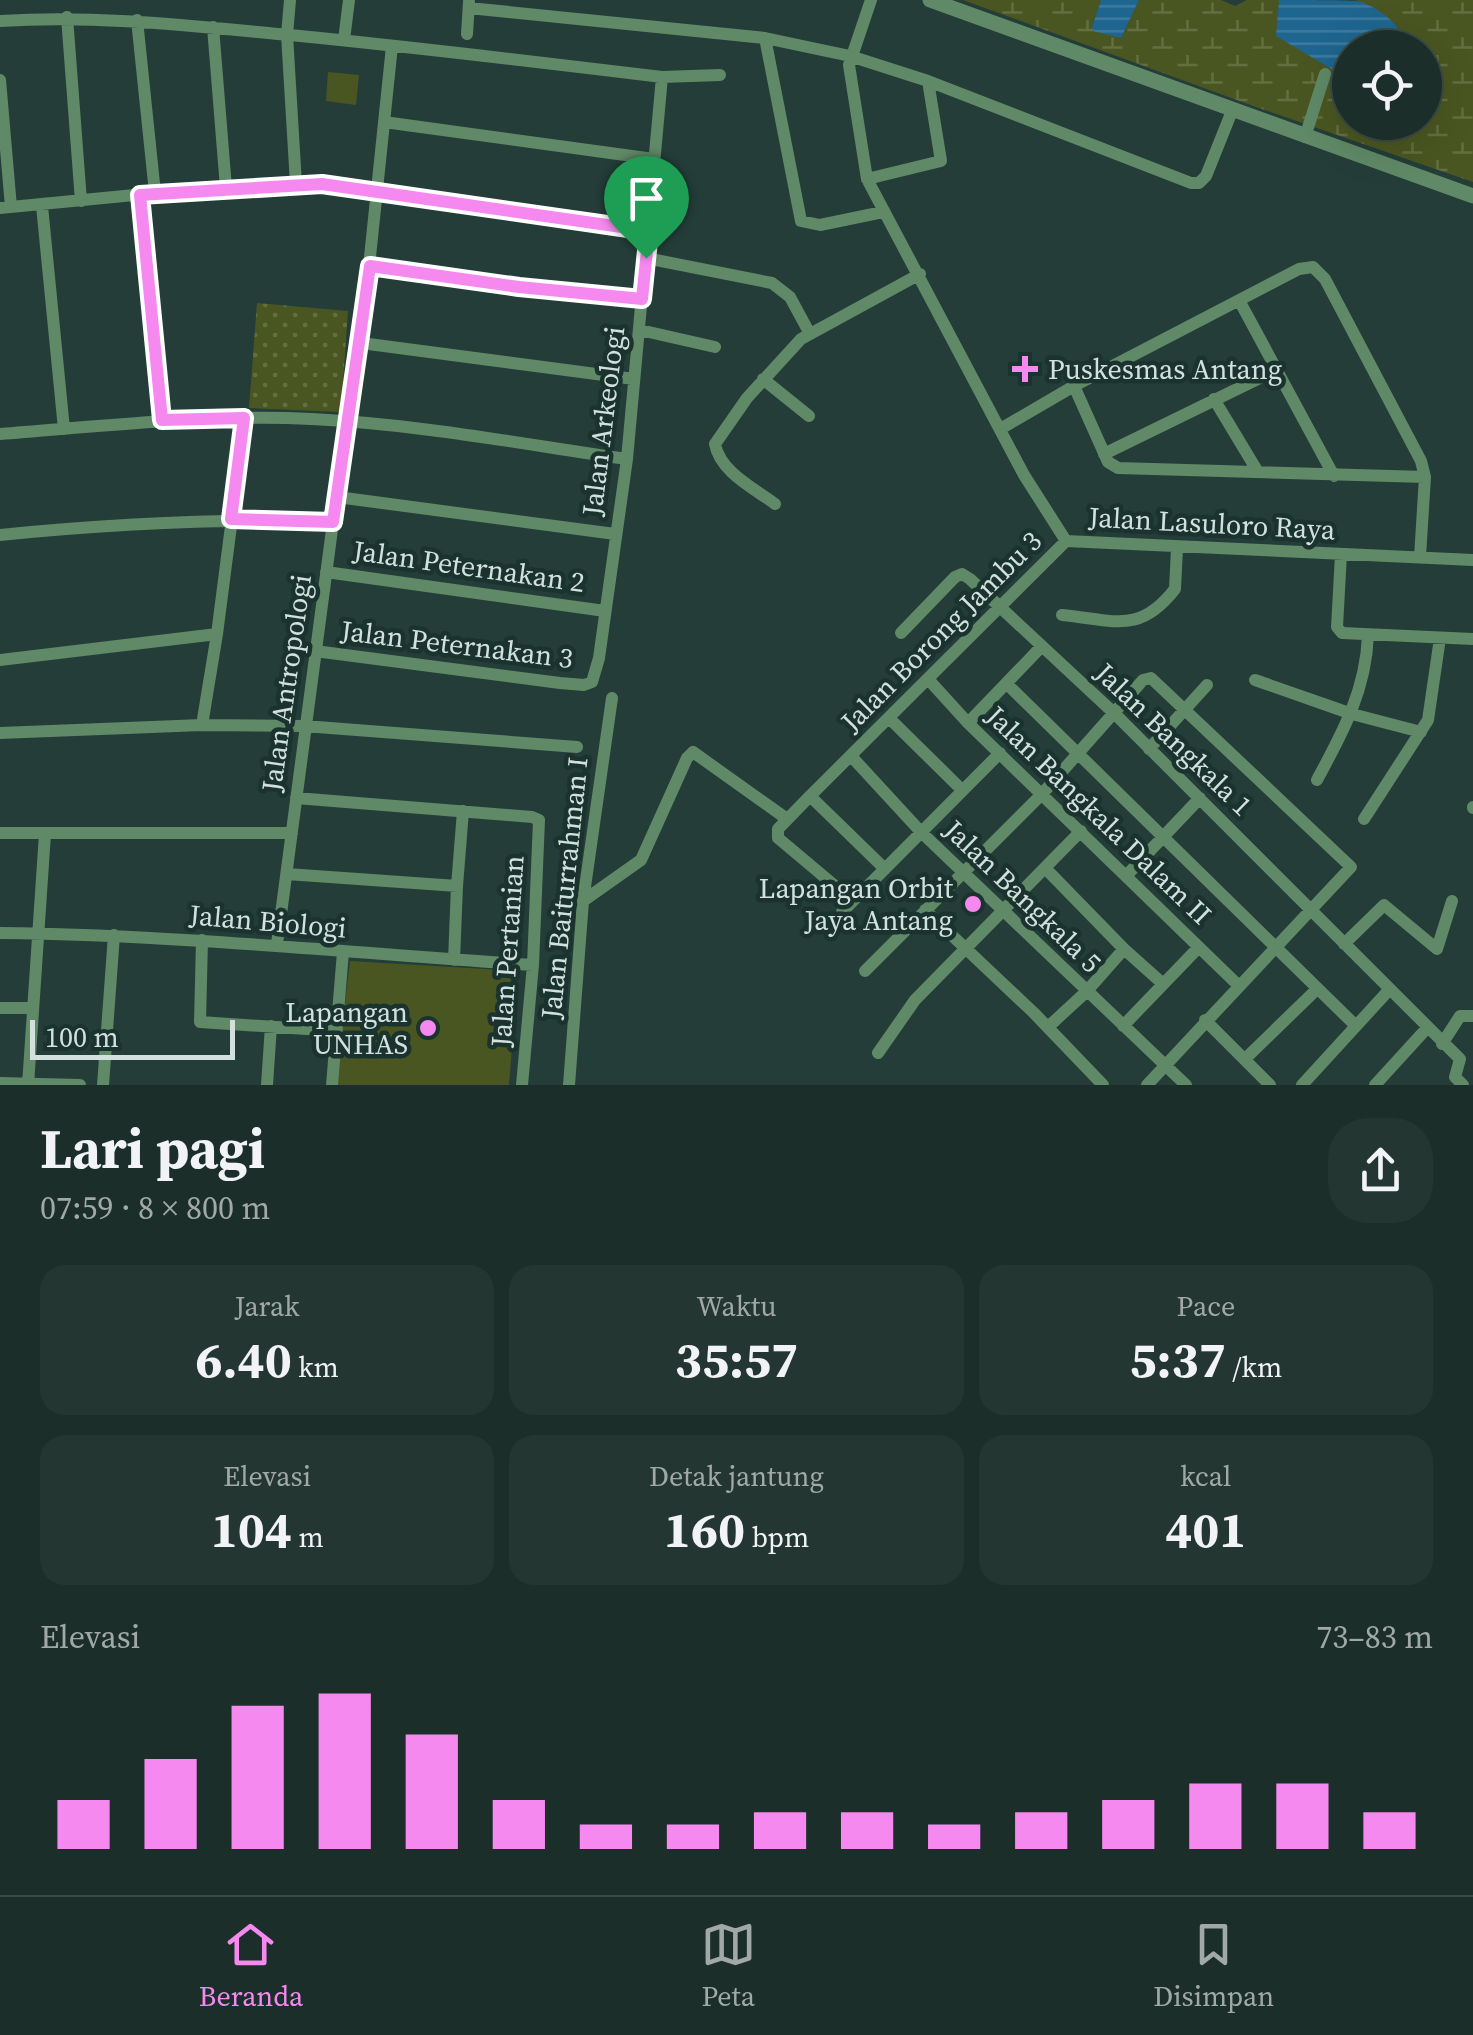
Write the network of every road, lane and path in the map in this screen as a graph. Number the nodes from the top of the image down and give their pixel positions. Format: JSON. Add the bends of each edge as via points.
{"nodes":[{"id":1,"x":290,"y":0,"type":"edge"},
{"id":2,"x":349,"y":0,"type":"edge"},
{"id":3,"x":871,"y":0,"type":"edge"},
{"id":4,"x":930,"y":0,"type":"edge"},
{"id":5,"x":469,"y":4,"type":"edge"},
{"id":6,"x":66,"y":17,"type":"junction"},
{"id":7,"x":137,"y":20,"type":"junction"},
{"id":8,"x":0,"y":21,"type":"edge"},
{"id":9,"x":212,"y":27,"type":"junction"},
{"id":10,"x":467,"y":34,"type":"dead end"},
{"id":11,"x":286,"y":35,"type":"junction"},
{"id":12,"x":765,"y":38,"type":"junction"},
{"id":13,"x":344,"y":40,"type":"junction"},
{"id":14,"x":392,"y":46,"type":"junction"},
{"id":15,"x":850,"y":56,"type":"junction"},
{"id":16,"x":1325,"y":74,"type":"dead end"},
{"id":17,"x":720,"y":75,"type":"dead end"},
{"id":18,"x":662,"y":77,"type":"junction"},
{"id":19,"x":0,"y":80,"type":"edge"},
{"id":20,"x":928,"y":82,"type":"junction"},
{"id":21,"x":1232,"y":111,"type":"junction"},
{"id":22,"x":384,"y":122,"type":"junction"},
{"id":23,"x":1305,"y":137,"type":"junction"},
{"id":24,"x":654,"y":159,"type":"junction"},
{"id":25,"x":866,"y":179,"type":"junction"},
{"id":26,"x":296,"y":184,"type":"junction"},
{"id":27,"x":226,"y":188,"type":"junction"},
{"id":28,"x":378,"y":191,"type":"junction"},
{"id":29,"x":156,"y":193,"type":"junction"},
{"id":30,"x":140,"y":195,"type":"junction"},
{"id":31,"x":1473,"y":196,"type":"edge"},
{"id":32,"x":81,"y":201,"type":"junction"},
{"id":33,"x":42,"y":206,"type":"junction"},
{"id":34,"x":6,"y":208,"type":"edge"},
{"id":35,"x":883,"y":212,"type":"junction"},
{"id":36,"x":649,"y":231,"type":"junction"},
{"id":37,"x":646,"y":258,"type":"junction"},
{"id":38,"x":370,"y":266,"type":"junction"},
{"id":39,"x":920,"y":274,"type":"junction"},
{"id":40,"x":642,"y":299,"type":"junction"},
{"id":41,"x":1240,"y":302,"type":"junction"},
{"id":42,"x":640,"y":330,"type":"junction"},
{"id":43,"x":810,"y":334,"type":"junction"},
{"id":44,"x":361,"y":343,"type":"junction"},
{"id":45,"x":715,"y":346,"type":"dead end"},
{"id":46,"x":1276,"y":370,"type":"junction"},
{"id":47,"x":634,"y":379,"type":"junction"},
{"id":48,"x":763,"y":379,"type":"junction"},
{"id":49,"x":1074,"y":386,"type":"junction"},
{"id":50,"x":1214,"y":399,"type":"junction"},
{"id":51,"x":809,"y":416,"type":"dead end"},
{"id":52,"x":244,"y":418,"type":"junction"},
{"id":53,"x":162,"y":420,"type":"junction"},
{"id":54,"x":349,"y":422,"type":"junction"},
{"id":55,"x":1002,"y":428,"type":"junction"},
{"id":56,"x":64,"y":429,"type":"junction"},
{"id":57,"x":0,"y":434,"type":"edge"},
{"id":58,"x":1104,"y":454,"type":"junction"},
{"id":59,"x":627,"y":459,"type":"junction"},
{"id":60,"x":1258,"y":472,"type":"junction"},
{"id":61,"x":1334,"y":476,"type":"junction"},
{"id":62,"x":1425,"y":477,"type":"junction"},
{"id":63,"x":337,"y":497,"type":"junction"},
{"id":64,"x":775,"y":504,"type":"dead end"},
{"id":65,"x":231,"y":519,"type":"junction"},
{"id":66,"x":333,"y":522,"type":"junction"},
{"id":67,"x":615,"y":534,"type":"junction"},
{"id":68,"x":0,"y":535,"type":"edge"},
{"id":69,"x":1066,"y":541,"type":"junction"},
{"id":70,"x":1177,"y":548,"type":"junction"},
{"id":71,"x":1342,"y":554,"type":"junction"},
{"id":72,"x":1420,"y":557,"type":"junction"},
{"id":73,"x":1473,"y":560,"type":"edge"},
{"id":74,"x":326,"y":572,"type":"junction"},
{"id":75,"x":1001,"y":605,"type":"junction"},
{"id":76,"x":605,"y":610,"type":"junction"},
{"id":77,"x":1062,"y":616,"type":"dead end"},
{"id":78,"x":901,"y":633,"type":"dead end"},
{"id":79,"x":217,"y":634,"type":"junction"},
{"id":80,"x":1368,"y":635,"type":"junction"},
{"id":81,"x":1440,"y":638,"type":"junction"},
{"id":82,"x":1473,"y":639,"type":"edge"},
{"id":83,"x":1042,"y":646,"type":"junction"},
{"id":84,"x":315,"y":650,"type":"junction"},
{"id":85,"x":0,"y":660,"type":"edge"},
{"id":86,"x":928,"y":679,"type":"junction"},
{"id":87,"x":1255,"y":680,"type":"dead end"},
{"id":88,"x":592,"y":682,"type":"joint"},
{"id":89,"x":1008,"y":684,"type":"junction"},
{"id":90,"x":1207,"y":685,"type":"dead end"},
{"id":91,"x":612,"y":698,"type":"dead end"},
{"id":92,"x":1186,"y":709,"type":"junction"},
{"id":93,"x":1115,"y":714,"type":"junction"},
{"id":94,"x":1352,"y":714,"type":"junction"},
{"id":95,"x":889,"y":718,"type":"junction"},
{"id":96,"x":968,"y":723,"type":"junction"},
{"id":97,"x":202,"y":725,"type":"junction"},
{"id":98,"x":304,"y":726,"type":"junction"},
{"id":99,"x":1422,"y":732,"type":"junction"},
{"id":100,"x":0,"y":733,"type":"edge"},
{"id":101,"x":577,"y":747,"type":"dead end"},
{"id":102,"x":1149,"y":749,"type":"junction"},
{"id":103,"x":1000,"y":753,"type":"junction"},
{"id":104,"x":1078,"y":754,"type":"junction"},
{"id":105,"x":851,"y":756,"type":"junction"},
{"id":106,"x":1317,"y":780,"type":"dead end"},
{"id":107,"x":962,"y":790,"type":"junction"},
{"id":108,"x":1042,"y":794,"type":"junction"},
{"id":109,"x":810,"y":796,"type":"junction"},
{"id":110,"x":296,"y":798,"type":"junction"},
{"id":111,"x":1200,"y":798,"type":"junction"},
{"id":112,"x":463,"y":811,"type":"junction"},
{"id":113,"x":787,"y":819,"type":"junction"},
{"id":114,"x":1364,"y":819,"type":"dead end"},
{"id":115,"x":1081,"y":831,"type":"junction"},
{"id":116,"x":292,"y":832,"type":"junction"},
{"id":117,"x":922,"y":832,"type":"junction"},
{"id":118,"x":0,"y":833,"type":"edge"},
{"id":119,"x":45,"y":834,"type":"junction"},
{"id":120,"x":1161,"y":837,"type":"junction"},
{"id":121,"x":1046,"y":869,"type":"junction"},
{"id":122,"x":886,"y":870,"type":"junction"},
{"id":123,"x":964,"y":872,"type":"junction"},
{"id":124,"x":288,"y":874,"type":"junction"},
{"id":125,"x":1126,"y":876,"type":"junction"},
{"id":126,"x":457,"y":886,"type":"junction"},
{"id":127,"x":583,"y":901,"type":"junction"},
{"id":128,"x":852,"y":901,"type":"junction"},
{"id":129,"x":1452,"y":901,"type":"dead end"},
{"id":130,"x":925,"y":910,"type":"junction"},
{"id":131,"x":1311,"y":910,"type":"junction"},
{"id":132,"x":1005,"y":911,"type":"junction"},
{"id":133,"x":842,"y":912,"type":"dead end"},
{"id":134,"x":0,"y":933,"type":"edge"},
{"id":135,"x":38,"y":933,"type":"junction"},
{"id":136,"x":114,"y":934,"type":"junction"},
{"id":137,"x":202,"y":940,"type":"junction"},
{"id":138,"x":277,"y":944,"type":"junction"},
{"id":139,"x":1344,"y":944,"type":"junction"},
{"id":140,"x":1198,"y":947,"type":"junction"},
{"id":141,"x":965,"y":949,"type":"junction"},
{"id":142,"x":1124,"y":949,"type":"junction"},
{"id":143,"x":1276,"y":950,"type":"junction"},
{"id":144,"x":343,"y":952,"type":"junction"},
{"id":145,"x":454,"y":960,"type":"junction"},
{"id":146,"x":532,"y":965,"type":"junction"},
{"id":147,"x":865,"y":971,"type":"dead end"},
{"id":148,"x":1162,"y":982,"type":"junction"},
{"id":149,"x":1238,"y":985,"type":"junction"},
{"id":150,"x":1317,"y":989,"type":"junction"},
{"id":151,"x":1389,"y":990,"type":"junction"},
{"id":152,"x":1086,"y":992,"type":"junction"},
{"id":153,"x":0,"y":1008,"type":"edge"},
{"id":154,"x":32,"y":1008,"type":"junction"},
{"id":155,"x":1473,"y":1016,"type":"edge"},
{"id":156,"x":1205,"y":1020,"type":"junction"},
{"id":157,"x":271,"y":1026,"type":"junction"},
{"id":158,"x":1123,"y":1026,"type":"junction"},
{"id":159,"x":1356,"y":1026,"type":"junction"},
{"id":160,"x":1048,"y":1027,"type":"junction"},
{"id":161,"x":1428,"y":1027,"type":"junction"},
{"id":162,"x":336,"y":1031,"type":"junction"},
{"id":163,"x":1442,"y":1044,"type":"junction"},
{"id":164,"x":878,"y":1053,"type":"dead end"},
{"id":165,"x":1245,"y":1059,"type":"junction"},
{"id":166,"x":1166,"y":1066,"type":"junction"},
{"id":167,"x":0,"y":1083,"type":"edge"},
{"id":168,"x":1307,"y":1083,"type":"edge"},
{"id":169,"x":1381,"y":1083,"type":"edge"},
{"id":170,"x":28,"y":1084,"type":"edge"},
{"id":171,"x":80,"y":1085,"type":"edge"},
{"id":172,"x":103,"y":1085,"type":"edge"},
{"id":173,"x":267,"y":1085,"type":"edge"},
{"id":174,"x":332,"y":1085,"type":"edge"},
{"id":175,"x":522,"y":1085,"type":"edge"},
{"id":176,"x":569,"y":1085,"type":"edge"},
{"id":177,"x":1103,"y":1085,"type":"edge"},
{"id":178,"x":1147,"y":1085,"type":"edge"},
{"id":179,"x":1186,"y":1085,"type":"edge"},
{"id":180,"x":1270,"y":1085,"type":"edge"},
{"id":181,"x":1464,"y":1085,"type":"edge"}],
"edges":[{"from":1,"to":11,"type":"street"},
{"from":2,"to":13,"type":"street"},
{"from":3,"to":15,"type":"street","name":"Jalan Lasuloro Raya"},
{"from":4,"to":21,"type":"street"},
{"from":5,"to":10,"type":"street"},
{"from":5,"to":12,"type":"street"},
{"from":6,"to":7,"type":"street"},
{"from":6,"to":8,"type":"street"},
{"from":6,"to":32,"type":"street"},
{"from":7,"to":9,"type":"street"},
{"from":7,"to":29,"type":"street"},
{"from":9,"to":11,"type":"street"},
{"from":9,"to":27,"type":"street"},
{"from":11,"to":13,"type":"street"},
{"from":11,"to":26,"type":"street"},
{"from":12,"to":15,"type":"street"},
{"from":12,"to":35,"type":"street","via":[[801,221],[820,225]]},
{"from":13,"to":14,"type":"street"},
{"from":14,"to":18,"type":"street"},
{"from":14,"to":22,"type":"street","name":"Jalan Antropologi"},
{"from":15,"to":20,"type":"street"},
{"from":15,"to":25,"type":"street","name":"Jalan Lasuloro Raya"},
{"from":16,"to":23,"type":"street"},
{"from":17,"to":18,"type":"street"},
{"from":18,"to":24,"type":"street","name":"Jalan Arkeologi"},
{"from":19,"to":34,"type":"street"},
{"from":20,"to":21,"type":"street","via":[[1191,183],[1206,176]]},
{"from":20,"to":25,"type":"street","via":[[941,161]]},
{"from":21,"to":23,"type":"street"},
{"from":22,"to":24,"type":"street"},
{"from":22,"to":28,"type":"street","name":"Jalan Antropologi"},
{"from":23,"to":31,"type":"street"},
{"from":24,"to":36,"type":"street","name":"Jalan Arkeologi"},
{"from":25,"to":35,"type":"street","name":"Jalan Lasuloro Raya"},
{"from":26,"to":27,"type":"street"},
{"from":26,"to":28,"type":"street"},
{"from":27,"to":29,"type":"street"},
{"from":28,"to":36,"type":"street"},
{"from":28,"to":38,"type":"street","name":"Jalan Antropologi"},
{"from":29,"to":30,"type":"street"},
{"from":30,"to":32,"type":"street"},
{"from":30,"to":53,"type":"street"},
{"from":32,"to":33,"type":"street"},
{"from":33,"to":34,"type":"street"},
{"from":33,"to":56,"type":"street"},
{"from":35,"to":39,"type":"street","name":"Jalan Lasuloro Raya"},
{"from":36,"to":37,"type":"street","name":"Jalan Arkeologi"},
{"from":37,"to":40,"type":"street","name":"Jalan Arkeologi"},
{"from":37,"to":43,"type":"street","via":[[772,284],[790,298]]},
{"from":38,"to":40,"type":"street"},
{"from":38,"to":44,"type":"street","name":"Jalan Antropologi"},
{"from":39,"to":43,"type":"street"},
{"from":39,"to":55,"type":"street","name":"Jalan Lasuloro Raya"},
{"from":40,"to":42,"type":"street","name":"Jalan Arkeologi"},
{"from":41,"to":46,"type":"street"},
{"from":41,"to":49,"type":"street"},
{"from":41,"to":62,"type":"street","via":[[1299,269],[1320,271]]},
{"from":42,"to":45,"type":"street"},
{"from":42,"to":47,"type":"street","name":"Jalan Arkeologi"},
{"from":43,"to":48,"type":"street"},
{"from":44,"to":47,"type":"street"},
{"from":44,"to":54,"type":"street","name":"Jalan Antropologi"},
{"from":46,"to":50,"type":"street"},
{"from":46,"to":61,"type":"street"},
{"from":47,"to":59,"type":"street","name":"Jalan Arkeologi"},
{"from":48,"to":51,"type":"street"},
{"from":48,"to":64,"type":"street","via":[[715,444],[725,466]]},
{"from":49,"to":55,"type":"street"},
{"from":49,"to":58,"type":"street"},
{"from":50,"to":58,"type":"street"},
{"from":50,"to":60,"type":"street"},
{"from":52,"to":53,"type":"street"},
{"from":52,"to":54,"type":"street"},
{"from":52,"to":65,"type":"street"},
{"from":53,"to":56,"type":"street"},
{"from":54,"to":59,"type":"street"},
{"from":54,"to":63,"type":"street","name":"Jalan Antropologi"},
{"from":55,"to":69,"type":"street","name":"Jalan Lasuloro Raya"},
{"from":56,"to":57,"type":"street"},
{"from":58,"to":60,"type":"street","via":[[1124,469]]},
{"from":59,"to":67,"type":"street","name":"Jalan Arkeologi"},
{"from":60,"to":61,"type":"street"},
{"from":61,"to":62,"type":"street"},
{"from":62,"to":72,"type":"street"},
{"from":63,"to":66,"type":"street","name":"Jalan Antropologi"},
{"from":63,"to":67,"type":"street"},
{"from":65,"to":66,"type":"street"},
{"from":65,"to":68,"type":"street"},
{"from":65,"to":79,"type":"street"},
{"from":66,"to":74,"type":"street","name":"Jalan Antropologi"},
{"from":67,"to":76,"type":"street","name":"Jalan Arkeologi"},
{"from":69,"to":70,"type":"street","name":"Jalan Lasuloro Raya"},
{"from":69,"to":75,"type":"street","name":"Jalan Borong Jambu 3"},
{"from":70,"to":71,"type":"street","name":"Jalan Lasuloro Raya"},
{"from":70,"to":77,"type":"street","via":[[1176,589],[1148,616]]},
{"from":71,"to":72,"type":"street","name":"Jalan Lasuloro Raya"},
{"from":71,"to":80,"type":"street","via":[[1338,631]]},
{"from":72,"to":73,"type":"street","name":"Jalan Lasuloro Raya"},
{"from":74,"to":76,"type":"street","name":"Jalan Peternakan 2"},
{"from":74,"to":84,"type":"street","name":"Jalan Antropologi"},
{"from":75,"to":78,"type":"street","name":"Jalan Bangkala 1","via":[[960,575]]},
{"from":75,"to":83,"type":"street","name":"Jalan Bangkala 1"},
{"from":75,"to":86,"type":"street","name":"Jalan Borong Jambu 3"},
{"from":76,"to":88,"type":"street","name":"Jalan Arkeologi"},
{"from":79,"to":85,"type":"street"},
{"from":79,"to":97,"type":"street"},
{"from":80,"to":81,"type":"street"},
{"from":80,"to":94,"type":"street"},
{"from":81,"to":82,"type":"street"},
{"from":81,"to":99,"type":"street","via":[[1433,705]]},
{"from":83,"to":89,"type":"street"},
{"from":83,"to":93,"type":"street","name":"Jalan Bangkala 1"},
{"from":84,"to":88,"type":"street","name":"Jalan Peternakan 3"},
{"from":84,"to":98,"type":"street","name":"Jalan Antropologi"},
{"from":86,"to":95,"type":"street","name":"Jalan Borong Jambu 3"},
{"from":86,"to":96,"type":"street","name":"Jalan Bangkala Dalam II"},
{"from":87,"to":94,"type":"street"},
{"from":89,"to":96,"type":"street"},
{"from":89,"to":104,"type":"street"},
{"from":90,"to":92,"type":"street"},
{"from":91,"to":127,"type":"street","name":"Jalan Baiturrahman I"},
{"from":92,"to":93,"type":"street","via":[[1146,678]]},
{"from":92,"to":102,"type":"street"},
{"from":92,"to":131,"type":"street","via":[[1351,867]]},
{"from":93,"to":102,"type":"street","name":"Jalan Bangkala 1"},
{"from":93,"to":104,"type":"street"},
{"from":94,"to":99,"type":"street"},
{"from":94,"to":106,"type":"street"},
{"from":95,"to":105,"type":"street","name":"Jalan Borong Jambu 3"},
{"from":95,"to":107,"type":"street"},
{"from":96,"to":103,"type":"street","name":"Jalan Bangkala Dalam II"},
{"from":97,"to":98,"type":"street"},
{"from":97,"to":100,"type":"street"},
{"from":98,"to":101,"type":"street"},
{"from":98,"to":110,"type":"street","name":"Jalan Antropologi"},
{"from":99,"to":114,"type":"street"},
{"from":102,"to":111,"type":"street","name":"Jalan Bangkala 1"},
{"from":103,"to":107,"type":"street"},
{"from":103,"to":108,"type":"street","name":"Jalan Bangkala Dalam II"},
{"from":104,"to":108,"type":"street"},
{"from":104,"to":120,"type":"street"},
{"from":105,"to":109,"type":"street","name":"Jalan Borong Jambu 3"},
{"from":105,"to":117,"type":"street","name":"Jalan Bangkala 5"},
{"from":107,"to":117,"type":"street"},
{"from":108,"to":115,"type":"street","name":"Jalan Bangkala Dalam II"},
{"from":108,"to":123,"type":"street"},
{"from":109,"to":113,"type":"street","name":"Jalan Borong Jambu 3"},
{"from":109,"to":122,"type":"street"},
{"from":110,"to":112,"type":"street"},
{"from":110,"to":116,"type":"street","name":"Jalan Antropologi"},
{"from":111,"to":120,"type":"street"},
{"from":111,"to":131,"type":"street","name":"Jalan Bangkala 1"},
{"from":112,"to":126,"type":"street"},
{"from":112,"to":146,"type":"street","name":"Jalan Pertanian","via":[[539,820]]},
{"from":113,"to":127,"type":"street","via":[[693,752],[641,860]]},
{"from":113,"to":128,"type":"street","via":[[778,838]]},
{"from":115,"to":121,"type":"street"},
{"from":115,"to":125,"type":"street","name":"Jalan Bangkala Dalam II"},
{"from":116,"to":119,"type":"street"},
{"from":116,"to":124,"type":"street","name":"Jalan Antropologi"},
{"from":117,"to":122,"type":"street"},
{"from":117,"to":123,"type":"street","name":"Jalan Bangkala 5"},
{"from":118,"to":119,"type":"street"},
{"from":119,"to":135,"type":"street"},
{"from":120,"to":125,"type":"street"},
{"from":120,"to":143,"type":"street"},
{"from":121,"to":132,"type":"street"},
{"from":121,"to":142,"type":"street"},
{"from":122,"to":128,"type":"street"},
{"from":123,"to":130,"type":"street"},
{"from":123,"to":132,"type":"street","name":"Jalan Bangkala 5"},
{"from":124,"to":126,"type":"street"},
{"from":124,"to":138,"type":"street","name":"Jalan Antropologi"},
{"from":125,"to":140,"type":"street","name":"Jalan Bangkala Dalam II"},
{"from":126,"to":145,"type":"street"},
{"from":127,"to":176,"type":"street","name":"Jalan Baiturrahman I"},
{"from":128,"to":133,"type":"street"},
{"from":129,"to":139,"type":"street","via":[[1437,949],[1384,905]]},
{"from":130,"to":141,"type":"street"},
{"from":130,"to":147,"type":"street"},
{"from":131,"to":139,"type":"street"},
{"from":131,"to":143,"type":"street"},
{"from":132,"to":141,"type":"street"},
{"from":132,"to":152,"type":"street","name":"Jalan Bangkala 5"},
{"from":134,"to":135,"type":"street","name":"Jalan Biologi"},
{"from":135,"to":136,"type":"street","name":"Jalan Biologi"},
{"from":135,"to":154,"type":"street"},
{"from":136,"to":137,"type":"street","name":"Jalan Biologi"},
{"from":136,"to":172,"type":"street"},
{"from":137,"to":138,"type":"street","name":"Jalan Biologi"},
{"from":137,"to":157,"type":"street","via":[[200,1022]]},
{"from":138,"to":144,"type":"street","name":"Jalan Biologi"},
{"from":139,"to":151,"type":"street"},
{"from":140,"to":148,"type":"street"},
{"from":140,"to":149,"type":"street","name":"Jalan Bangkala Dalam II"},
{"from":141,"to":160,"type":"street"},
{"from":141,"to":164,"type":"street","via":[[915,1000]]},
{"from":142,"to":148,"type":"street"},
{"from":142,"to":152,"type":"street"},
{"from":143,"to":149,"type":"street"},
{"from":143,"to":150,"type":"street"},
{"from":144,"to":145,"type":"street","name":"Jalan Biologi"},
{"from":144,"to":162,"type":"street"},
{"from":145,"to":146,"type":"street","name":"Jalan Biologi"},
{"from":146,"to":175,"type":"street","name":"Jalan Pertanian"},
{"from":148,"to":158,"type":"street"},
{"from":149,"to":156,"type":"street"},
{"from":150,"to":159,"type":"street"},
{"from":150,"to":165,"type":"street"},
{"from":151,"to":159,"type":"street"},
{"from":151,"to":161,"type":"street"},
{"from":152,"to":158,"type":"street","name":"Jalan Bangkala 5"},
{"from":152,"to":160,"type":"street"},
{"from":153,"to":154,"type":"street"},
{"from":154,"to":170,"type":"street"},
{"from":155,"to":163,"type":"street","via":[[1460,1016]]},
{"from":156,"to":165,"type":"street"},
{"from":156,"to":166,"type":"street"},
{"from":157,"to":162,"type":"street"},
{"from":157,"to":173,"type":"street"},
{"from":158,"to":166,"type":"street","name":"Jalan Bangkala 5"},
{"from":159,"to":168,"type":"street"},
{"from":160,"to":177,"type":"street"},
{"from":161,"to":163,"type":"street"},
{"from":161,"to":169,"type":"street"},
{"from":162,"to":174,"type":"street"},
{"from":163,"to":181,"type":"street","via":[[1460,1058],[1455,1077]]},
{"from":165,"to":180,"type":"street"},
{"from":166,"to":178,"type":"street"},
{"from":166,"to":179,"type":"street","name":"Jalan Bangkala 5"},
{"from":167,"to":170,"type":"street"},
{"from":170,"to":171,"type":"street"}]}
